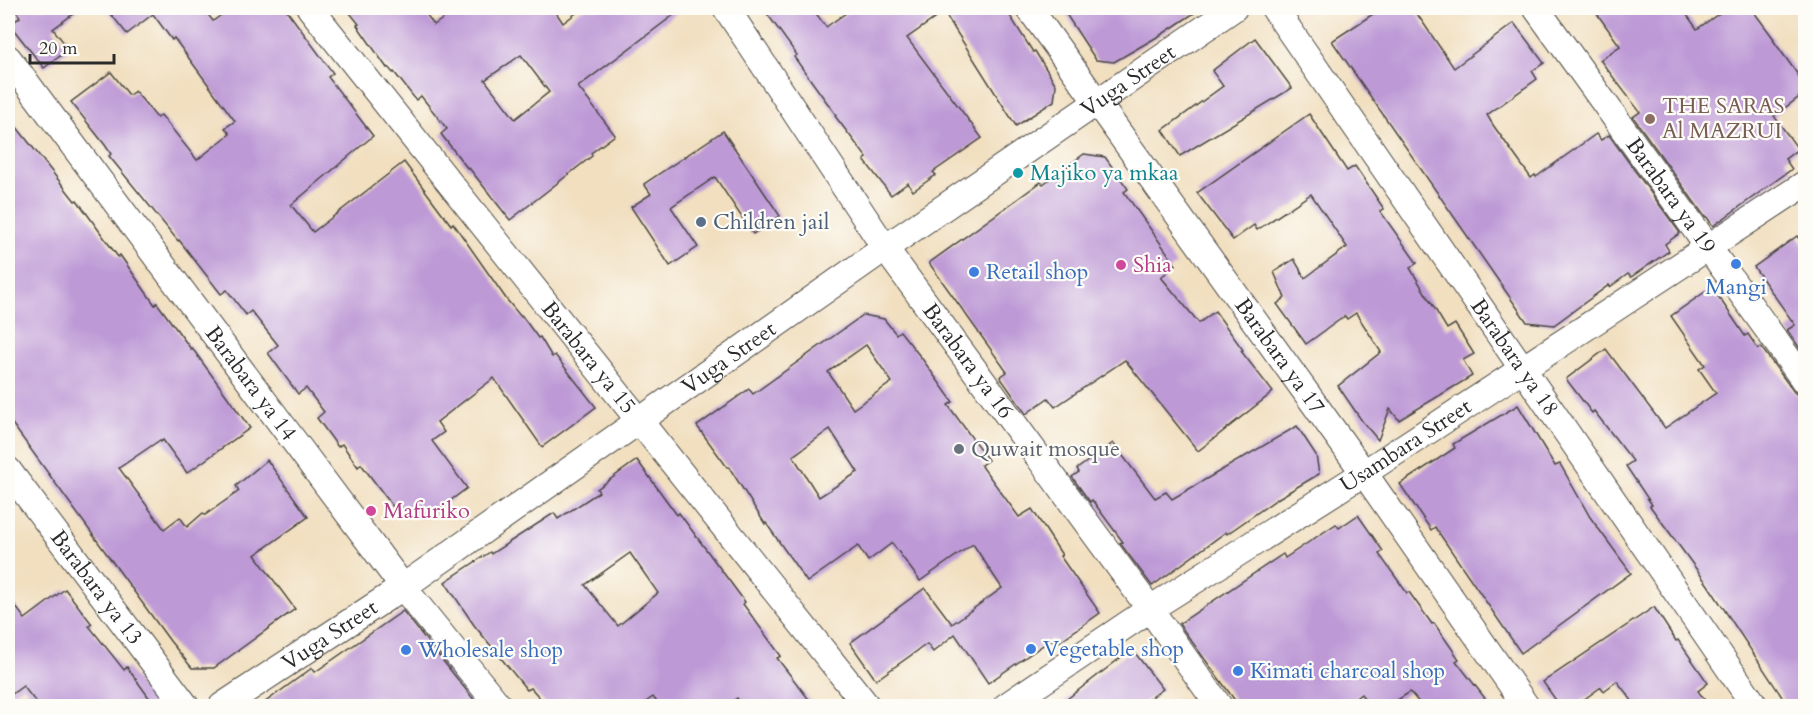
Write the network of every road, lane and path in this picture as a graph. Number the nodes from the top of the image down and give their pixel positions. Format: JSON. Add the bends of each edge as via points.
{"nodes":[{"id":1,"x":310,"y":8,"type":"edge"},
{"id":2,"x":726,"y":8,"type":"edge"},
{"id":3,"x":1029,"y":8,"type":"edge"},
{"id":4,"x":1234,"y":8,"type":"edge"},
{"id":5,"x":1274,"y":8,"type":"edge"},
{"id":6,"x":1536,"y":8,"type":"edge"},
{"id":7,"x":8,"y":58,"type":"edge"},
{"id":8,"x":1096,"y":102,"type":"junction"},
{"id":9,"x":1806,"y":183,"type":"edge"},
{"id":10,"x":1707,"y":247,"type":"junction"},
{"id":11,"x":885,"y":248,"type":"junction"},
{"id":12,"x":1523,"y":368,"type":"junction"},
{"id":13,"x":1806,"y":383,"type":"edge"},
{"id":14,"x":640,"y":421,"type":"junction"},
{"id":15,"x":8,"y":470,"type":"edge"},
{"id":16,"x":1364,"y":473,"type":"junction"},
{"id":17,"x":403,"y":587,"type":"junction"},
{"id":18,"x":1150,"y":609,"type":"junction"},
{"id":19,"x":186,"y":706,"type":"edge"},
{"id":20,"x":222,"y":706,"type":"edge"},
{"id":21,"x":499,"y":706,"type":"edge"},
{"id":22,"x":867,"y":706,"type":"edge"},
{"id":23,"x":1005,"y":706,"type":"edge"},
{"id":24,"x":1220,"y":706,"type":"edge"},
{"id":25,"x":1526,"y":706,"type":"edge"},
{"id":26,"x":1755,"y":706,"type":"edge"}],
"edges":[{"from":1,"to":14,"type":"street","name":"Barabara ya 15"},
{"from":2,"to":11,"type":"street","name":"Barabara ya 16"},
{"from":3,"to":8,"type":"street","name":"Barabara ya 17"},
{"from":4,"to":8,"type":"street","name":"Vuga Street"},
{"from":5,"to":12,"type":"street","name":"Barabara ya 18"},
{"from":6,"to":10,"type":"street","name":"Barabara ya 19"},
{"from":7,"to":17,"type":"street","name":"Barabara ya 14"},
{"from":8,"to":11,"type":"street","name":"Vuga Street"},
{"from":8,"to":16,"type":"street","name":"Barabara ya 17"},
{"from":9,"to":10,"type":"street","name":"Usambara Street"},
{"from":10,"to":12,"type":"street","name":"Usambara Street"},
{"from":10,"to":13,"type":"street","name":"Barabara ya 19"},
{"from":11,"to":14,"type":"street","name":"Vuga Street"},
{"from":11,"to":18,"type":"street","name":"Barabara ya 16"},
{"from":12,"to":16,"type":"street","name":"Usambara Street"},
{"from":12,"to":26,"type":"street","name":"Barabara ya 18"},
{"from":14,"to":17,"type":"street","name":"Vuga Street"},
{"from":14,"to":22,"type":"street","name":"Barabara ya 15"},
{"from":15,"to":19,"type":"street","name":"Barabara ya 13"},
{"from":16,"to":18,"type":"street","name":"Usambara Street"},
{"from":16,"to":25,"type":"street","name":"Barabara ya 17"},
{"from":17,"to":20,"type":"street","name":"Vuga Street"},
{"from":17,"to":21,"type":"street","name":"Barabara ya 14"},
{"from":18,"to":23,"type":"street","name":"Usambara Street"},
{"from":18,"to":24,"type":"street","name":"Barabara ya 16"}]}
